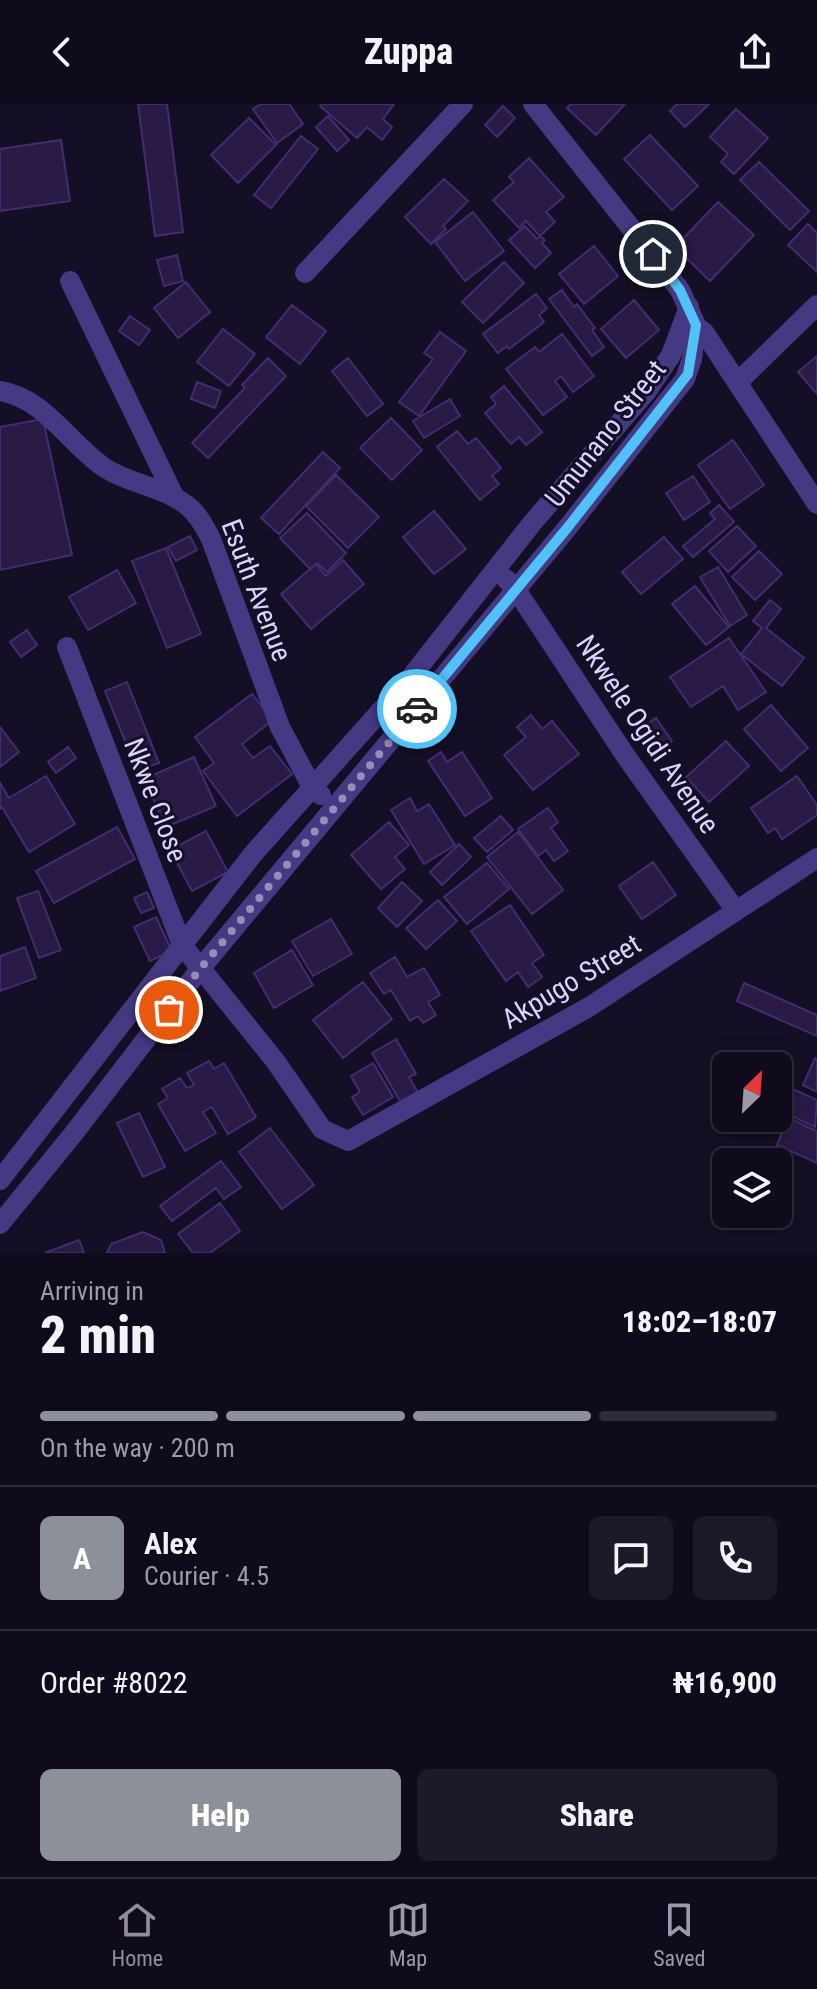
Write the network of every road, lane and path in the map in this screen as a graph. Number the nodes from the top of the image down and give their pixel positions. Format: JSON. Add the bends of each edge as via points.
{"nodes":[{"id":1,"x":463,"y":104,"type":"edge"},
{"id":2,"x":533,"y":104,"type":"edge"},
{"id":3,"x":305,"y":273,"type":"dead end"},
{"id":4,"x":70,"y":281,"type":"dead end"},
{"id":5,"x":817,"y":305,"type":"edge"},
{"id":6,"x":690,"y":317,"type":"junction"},
{"id":7,"x":738,"y":382,"type":"junction"},
{"id":8,"x":0,"y":391,"type":"edge"},
{"id":9,"x":175,"y":498,"type":"junction"},
{"id":10,"x":817,"y":504,"type":"edge"},
{"id":11,"x":496,"y":570,"type":"junction"},
{"id":12,"x":515,"y":588,"type":"junction"},
{"id":13,"x":67,"y":647,"type":"dead end"},
{"id":14,"x":313,"y":789,"type":"junction"},
{"id":15,"x":337,"y":805,"type":"junction"},
{"id":16,"x":817,"y":858,"type":"edge"},
{"id":17,"x":736,"y":911,"type":"junction"},
{"id":18,"x":182,"y":945,"type":"junction"},
{"id":19,"x":200,"y":969,"type":"junction"},
{"id":20,"x":348,"y":1141,"type":"joint"},
{"id":21,"x":0,"y":1180,"type":"edge"},
{"id":22,"x":0,"y":1224,"type":"edge"}],
"edges":[{"from":1,"to":3,"type":"street"},
{"from":2,"to":6,"type":"street","via":[[672,278]]},
{"from":4,"to":9,"type":"street"},
{"from":5,"to":7,"type":"street"},
{"from":6,"to":7,"type":"street"},
{"from":6,"to":11,"type":"street","name":"Umunano Street","via":[[647,391]]},
{"from":6,"to":12,"type":"street","name":"Umunano Street","via":[[692,359],[685,379]]},
{"from":7,"to":10,"type":"street"},
{"from":8,"to":9,"type":"street","name":"Esuth Avenue","via":[[35,407],[106,468]]},
{"from":9,"to":14,"type":"street","name":"Esuth Avenue","via":[[200,519],[211,539],[280,727]]},
{"from":11,"to":12,"type":"street","name":"Nkwele Ogidi Avenue"},
{"from":11,"to":14,"type":"street","name":"Umunano Street"},
{"from":12,"to":15,"type":"street","name":"Umunano Street"},
{"from":12,"to":17,"type":"street","name":"Nkwele Ogidi Avenue"},
{"from":13,"to":18,"type":"street","name":"Nkwe Close"},
{"from":14,"to":15,"type":"street"},
{"from":14,"to":18,"type":"street","name":"Umunano Street","via":[[253,854]]},
{"from":15,"to":19,"type":"street","name":"Umunano Street"},
{"from":16,"to":17,"type":"street","name":"Akpugo Street"},
{"from":17,"to":20,"type":"street","name":"Akpugo Street","via":[[589,1007]]},
{"from":18,"to":19,"type":"street","name":"Nkwe Close"},
{"from":18,"to":21,"type":"street","name":"Umunano Street"},
{"from":19,"to":20,"type":"street","name":"Nkwe Close","via":[[276,1062],[322,1129]]},
{"from":19,"to":22,"type":"street","name":"Umunano Street"}]}
